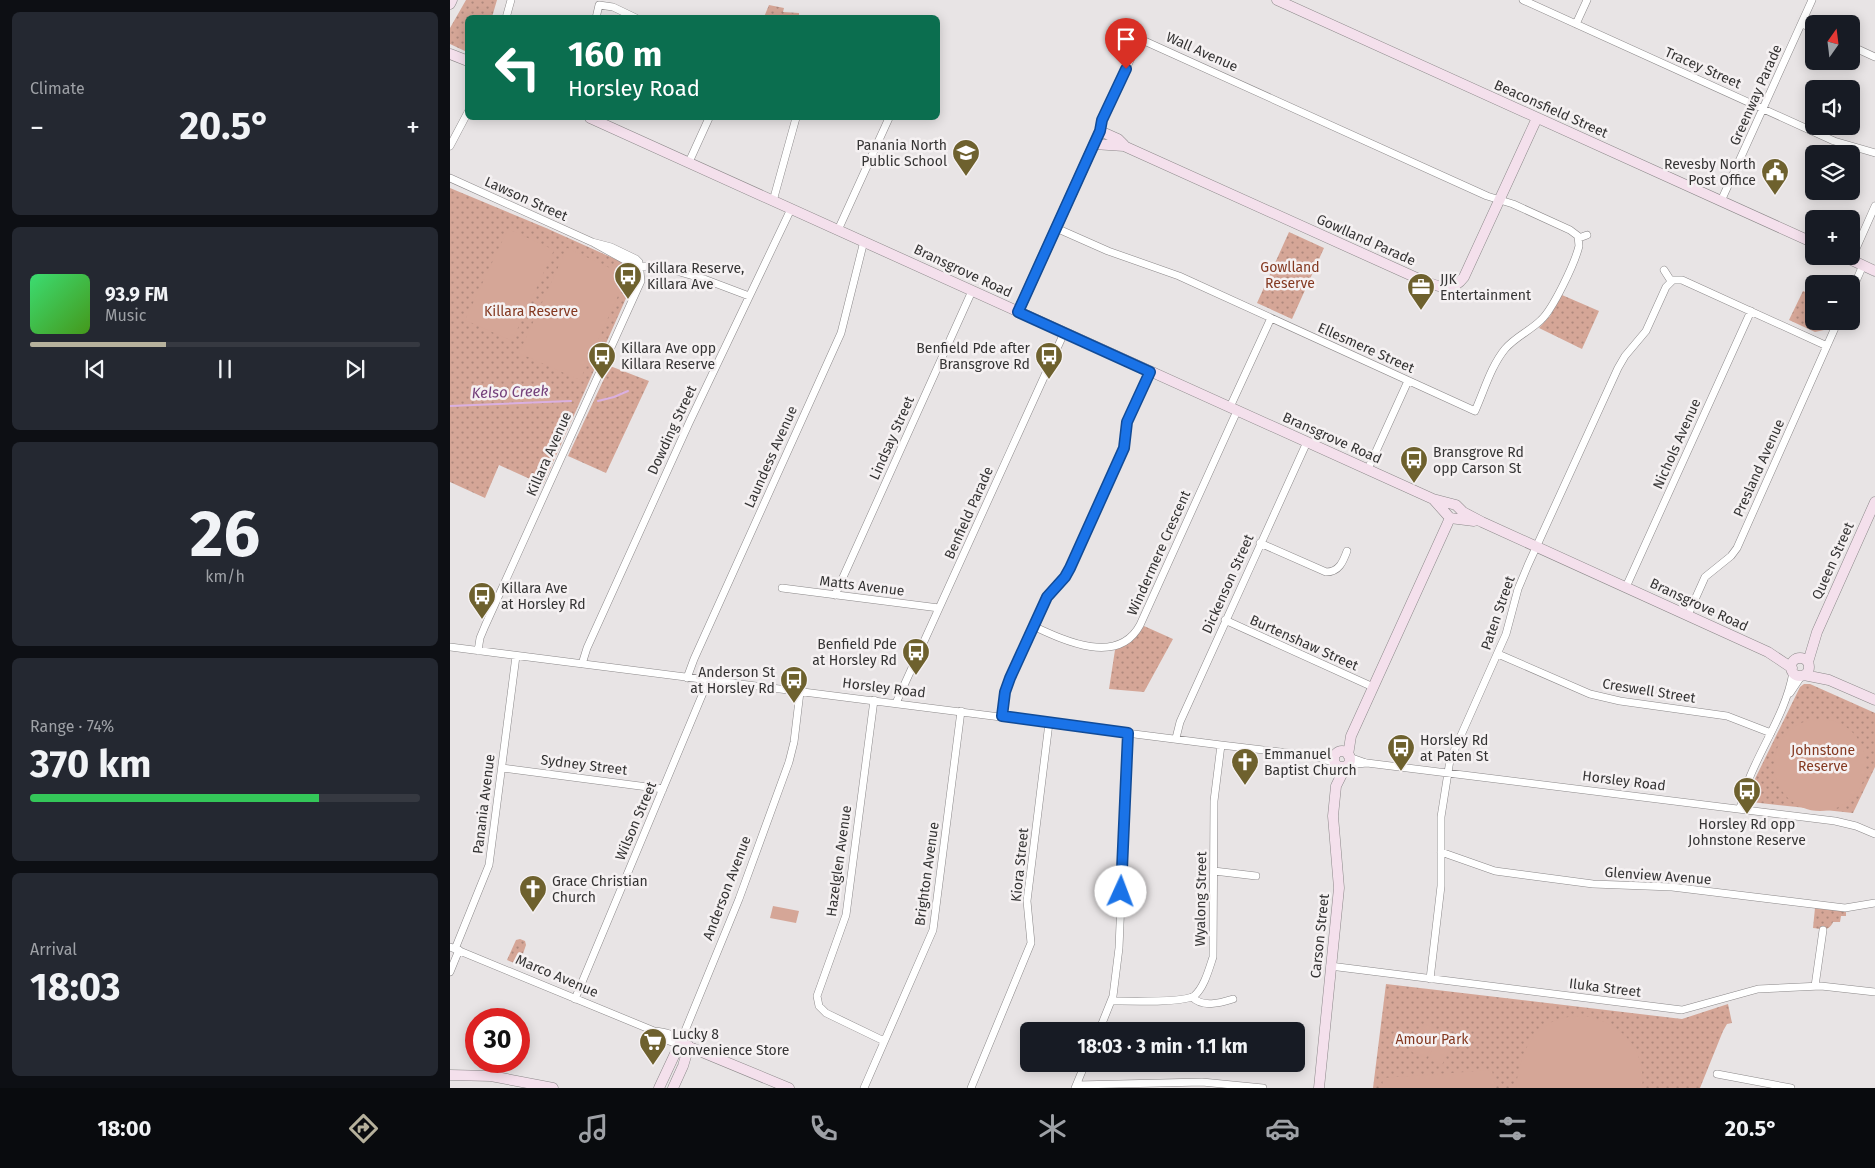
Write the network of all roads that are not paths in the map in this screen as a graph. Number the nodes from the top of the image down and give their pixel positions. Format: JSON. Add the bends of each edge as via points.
{"nodes":[{"id":1,"x":452,"y":0,"type":"edge"},
{"id":2,"x":511,"y":0,"type":"edge"},
{"id":3,"x":1277,"y":0,"type":"edge"},
{"id":4,"x":1524,"y":0,"type":"edge"},
{"id":5,"x":1587,"y":0,"type":"edge"},
{"id":6,"x":1812,"y":0,"type":"edge"},
{"id":7,"x":450,"y":4,"type":"edge"},
{"id":8,"x":507,"y":15,"type":"edge"},
{"id":9,"x":597,"y":15,"type":"edge"},
{"id":10,"x":630,"y":15,"type":"edge"},
{"id":11,"x":1576,"y":24,"type":"junction"},
{"id":12,"x":1802,"y":24,"type":"junction"},
{"id":13,"x":1805,"y":25,"type":"edge"},
{"id":14,"x":1860,"y":50,"type":"edge"},
{"id":15,"x":450,"y":54,"type":"edge"},
{"id":16,"x":1875,"y":57,"type":"edge"},
{"id":17,"x":465,"y":62,"type":"edge"},
{"id":18,"x":1763,"y":109,"type":"junction"},
{"id":19,"x":465,"y":118,"type":"edge"},
{"id":20,"x":1537,"y":118,"type":"junction"},
{"id":21,"x":594,"y":120,"type":"edge"},
{"id":22,"x":708,"y":120,"type":"edge"},
{"id":23,"x":795,"y":120,"type":"edge"},
{"id":24,"x":888,"y":120,"type":"edge"},
{"id":25,"x":1100,"y":131,"type":"junction"},
{"id":26,"x":1094,"y":144,"type":"junction"},
{"id":27,"x":450,"y":146,"type":"edge"},
{"id":28,"x":1124,"y":146,"type":"junction"},
{"id":29,"x":1875,"y":153,"type":"edge"},
{"id":30,"x":689,"y":162,"type":"junction"},
{"id":31,"x":450,"y":178,"type":"edge"},
{"id":32,"x":1500,"y":200,"type":"junction"},
{"id":33,"x":774,"y":201,"type":"junction"},
{"id":34,"x":1721,"y":201,"type":"junction"},
{"id":35,"x":1875,"y":206,"type":"edge"},
{"id":36,"x":791,"y":209,"type":"junction"},
{"id":37,"x":1056,"y":228,"type":"junction"},
{"id":38,"x":838,"y":230,"type":"junction"},
{"id":39,"x":1860,"y":234,"type":"edge"},
{"id":40,"x":1587,"y":235,"type":"dead end"},
{"id":41,"x":1578,"y":238,"type":"junction"},
{"id":42,"x":1805,"y":239,"type":"edge"},
{"id":43,"x":864,"y":241,"type":"junction"},
{"id":44,"x":1860,"y":263,"type":"edge"},
{"id":45,"x":1864,"y":265,"type":"junction"},
{"id":46,"x":640,"y":268,"type":"junction"},
{"id":47,"x":1664,"y":270,"type":"dead end"},
{"id":48,"x":1875,"y":271,"type":"edge"},
{"id":49,"x":1859,"y":275,"type":"edge"},
{"id":50,"x":1671,"y":281,"type":"junction"},
{"id":51,"x":972,"y":291,"type":"junction"},
{"id":52,"x":749,"y":296,"type":"junction"},
{"id":53,"x":1750,"y":311,"type":"junction"},
{"id":54,"x":1018,"y":312,"type":"junction"},
{"id":55,"x":1271,"y":318,"type":"junction"},
{"id":56,"x":1834,"y":330,"type":"edge"},
{"id":57,"x":1064,"y":332,"type":"junction"},
{"id":58,"x":1827,"y":346,"type":"junction"},
{"id":59,"x":1150,"y":372,"type":"junction"},
{"id":60,"x":1408,"y":381,"type":"junction"},
{"id":61,"x":1234,"y":409,"type":"junction"},
{"id":62,"x":1307,"y":442,"type":"junction"},
{"id":63,"x":1368,"y":469,"type":"junction"},
{"id":64,"x":1433,"y":500,"type":"junction"},
{"id":65,"x":1875,"y":502,"type":"edge"},
{"id":66,"x":1456,"y":506,"type":"junction"},
{"id":67,"x":1450,"y":516,"type":"junction"},
{"id":68,"x":1482,"y":522,"type":"junction"},
{"id":69,"x":1260,"y":543,"type":"junction"},
{"id":70,"x":1537,"y":547,"type":"junction"},
{"id":71,"x":1347,"y":551,"type":"dead end"},
{"id":72,"x":1626,"y":587,"type":"junction"},
{"id":73,"x":782,"y":588,"type":"dead end"},
{"id":74,"x":835,"y":595,"type":"junction"},
{"id":75,"x":939,"y":608,"type":"junction"},
{"id":76,"x":1688,"y":615,"type":"junction"},
{"id":77,"x":1225,"y":620,"type":"junction"},
{"id":78,"x":1033,"y":626,"type":"junction"},
{"id":79,"x":450,"y":647,"type":"edge"},
{"id":80,"x":478,"y":651,"type":"junction"},
{"id":81,"x":1498,"y":654,"type":"junction"},
{"id":82,"x":516,"y":656,"type":"junction"},
{"id":83,"x":582,"y":664,"type":"junction"},
{"id":84,"x":1800,"y":667,"type":"junction"},
{"id":85,"x":687,"y":678,"type":"junction"},
{"id":86,"x":708,"y":681,"type":"junction"},
{"id":87,"x":1373,"y":688,"type":"junction"},
{"id":88,"x":800,"y":692,"type":"junction"},
{"id":89,"x":874,"y":700,"type":"junction"},
{"id":90,"x":1875,"y":700,"type":"edge"},
{"id":91,"x":896,"y":703,"type":"junction"},
{"id":92,"x":962,"y":712,"type":"junction"},
{"id":93,"x":1002,"y":716,"type":"junction"},
{"id":94,"x":1049,"y":723,"type":"junction"},
{"id":95,"x":1128,"y":733,"type":"junction"},
{"id":96,"x":1771,"y":733,"type":"junction"},
{"id":97,"x":1176,"y":738,"type":"junction"},
{"id":98,"x":1221,"y":745,"type":"junction"},
{"id":99,"x":1342,"y":760,"type":"junction"},
{"id":100,"x":502,"y":768,"type":"junction"},
{"id":101,"x":1447,"y":773,"type":"junction"},
{"id":102,"x":663,"y":789,"type":"junction"},
{"id":103,"x":1740,"y":809,"type":"junction"},
{"id":104,"x":1875,"y":834,"type":"edge"},
{"id":105,"x":1441,"y":852,"type":"junction"},
{"id":106,"x":1214,"y":871,"type":"junction"},
{"id":107,"x":1256,"y":876,"type":"dead end"},
{"id":108,"x":1875,"y":903,"type":"edge"},
{"id":109,"x":1823,"y":930,"type":"dead end"},
{"id":110,"x":455,"y":949,"type":"edge"},
{"id":111,"x":1330,"y":966,"type":"junction"},
{"id":112,"x":450,"y":972,"type":"edge"},
{"id":113,"x":1430,"y":979,"type":"junction"},
{"id":114,"x":1816,"y":986,"type":"junction"},
{"id":115,"x":1875,"y":992,"type":"edge"},
{"id":116,"x":1192,"y":997,"type":"junction"},
{"id":117,"x":575,"y":999,"type":"junction"},
{"id":118,"x":1233,"y":999,"type":"dead end"},
{"id":119,"x":1112,"y":1001,"type":"junction"},
{"id":120,"x":1103,"y":1022,"type":"edge"},
{"id":121,"x":884,"y":1041,"type":"junction"},
{"id":122,"x":682,"y":1049,"type":"junction"},
{"id":123,"x":1082,"y":1072,"type":"edge"},
{"id":124,"x":1717,"y":1074,"type":"dead end"},
{"id":125,"x":450,"y":1075,"type":"edge"},
{"id":126,"x":1076,"y":1086,"type":"edge"},
{"id":127,"x":553,"y":1088,"type":"edge"},
{"id":128,"x":659,"y":1088,"type":"edge"},
{"id":129,"x":673,"y":1088,"type":"edge"},
{"id":130,"x":789,"y":1088,"type":"edge"},
{"id":131,"x":864,"y":1088,"type":"edge"},
{"id":132,"x":971,"y":1088,"type":"edge"},
{"id":133,"x":1262,"y":1088,"type":"edge"},
{"id":134,"x":1318,"y":1088,"type":"edge"},
{"id":135,"x":1791,"y":1088,"type":"edge"}],
"edges":[{"from":1,"to":7,"type":"main road"},
{"from":2,"to":8,"type":"street"},
{"from":3,"to":20,"type":"main road","name":"Beaconsfield Street"},
{"from":4,"to":11,"type":"street","name":"Tracey Street"},
{"from":5,"to":11,"type":"street"},
{"from":6,"to":12,"type":"street","name":"Greenway Parade"},
{"from":9,"to":10,"type":"street","via":[[600,5]]},
{"from":11,"to":18,"type":"street","name":"Tracey Street"},
{"from":12,"to":13,"type":"street"},
{"from":12,"to":18,"type":"street","name":"Greenway Parade"},
{"from":14,"to":16,"type":"street"},
{"from":15,"to":17,"type":"main road"},
{"from":18,"to":29,"type":"street","name":"Tracey Street","via":[[1834,141]]},
{"from":18,"to":34,"type":"street","name":"Greenway Parade"},
{"from":19,"to":27,"type":"street"},
{"from":20,"to":32,"type":"main road","name":"Gowlland Parade"},
{"from":20,"to":34,"type":"main road","name":"Beaconsfield Street"},
{"from":21,"to":30,"type":"main road","name":"Bransgrove Road"},
{"from":22,"to":30,"type":"street"},
{"from":23,"to":33,"type":"street"},
{"from":24,"to":38,"type":"street"},
{"from":25,"to":26,"type":"main road","name":"Wall Avenue"},
{"from":25,"to":28,"type":"main road","name":"Gowlland Parade","via":[[1118,139]]},
{"from":25,"to":32,"type":"street","name":"Wall Avenue","via":[[1102,120],[1140,39]]},
{"from":26,"to":28,"type":"main road","name":"Gowlland Parade"},
{"from":26,"to":37,"type":"main road","name":"Wall Avenue"},
{"from":28,"to":32,"type":"main road","name":"Gowlland Parade","via":[[1445,288],[1453,287],[1464,277]]},
{"from":30,"to":33,"type":"main road","name":"Bransgrove Road"},
{"from":31,"to":46,"type":"street","name":"Lawson Street","via":[[592,242]]},
{"from":32,"to":41,"type":"street","via":[[1570,230]]},
{"from":33,"to":36,"type":"main road","name":"Bransgrove Road"},
{"from":34,"to":42,"type":"main road","name":"Beaconsfield Street"},
{"from":35,"to":39,"type":"street"},
{"from":36,"to":38,"type":"main road","name":"Bransgrove Road"},
{"from":36,"to":52,"type":"street","name":"Dowding Street"},
{"from":37,"to":54,"type":"main road","name":"Wall Avenue"},
{"from":37,"to":55,"type":"street","name":"Ellesmere Street","via":[[1179,276]]},
{"from":38,"to":43,"type":"main road","name":"Bransgrove Road"},
{"from":40,"to":41,"type":"street"},
{"from":41,"to":60,"type":"street","name":"Ellesmere Street","via":[[1578,251],[1551,309],[1504,350],[1475,411]]},
{"from":43,"to":51,"type":"main road","name":"Bransgrove Road"},
{"from":43,"to":85,"type":"street","name":"Laundess Avenue","via":[[841,333]]},
{"from":44,"to":45,"type":"main road"},
{"from":45,"to":48,"type":"main road"},
{"from":45,"to":49,"type":"street"},
{"from":46,"to":52,"type":"street","name":"Lawson Street","via":[[657,266]]},
{"from":46,"to":80,"type":"street","name":"Killara Avenue","via":[[640,283],[485,626]]},
{"from":47,"to":50,"type":"street"},
{"from":50,"to":53,"type":"street","via":[[1682,280]]},
{"from":50,"to":70,"type":"street","name":"Paten Street","via":[[1646,331],[1620,365]]},
{"from":51,"to":54,"type":"main road","name":"Bransgrove Road"},
{"from":51,"to":74,"type":"street","name":"Lindsay Street"},
{"from":52,"to":83,"type":"street","name":"Dowding Street"},
{"from":53,"to":58,"type":"street"},
{"from":53,"to":72,"type":"street","name":"Nichols Avenue"},
{"from":54,"to":57,"type":"main road","name":"Bransgrove Road"},
{"from":55,"to":60,"type":"street","name":"Ellesmere Street"},
{"from":55,"to":61,"type":"street","name":"Windermere Crescent"},
{"from":56,"to":58,"type":"street","name":"Presland Avenue"},
{"from":57,"to":59,"type":"main road","name":"Bransgrove Road"},
{"from":57,"to":75,"type":"street","name":"Benfield Parade"},
{"from":58,"to":76,"type":"street","name":"Presland Avenue","via":[[1737,548],[1705,577]]},
{"from":59,"to":61,"type":"main road","name":"Bransgrove Road"},
{"from":59,"to":78,"type":"street","via":[[1127,422],[1124,448],[1074,559],[1065,577],[1047,597]]},
{"from":60,"to":63,"type":"street"},
{"from":61,"to":62,"type":"main road","name":"Bransgrove Road"},
{"from":61,"to":78,"type":"street","name":"Windermere Crescent","via":[[1133,635],[1116,645],[1102,647],[1070,642]]},
{"from":62,"to":63,"type":"main road","name":"Bransgrove Road"},
{"from":62,"to":69,"type":"street","name":"Dickenson Street"},
{"from":63,"to":64,"type":"main road","name":"Bransgrove Road"},
{"from":64,"to":66,"type":"main road","name":"Bransgrove Road"},
{"from":64,"to":67,"type":"main road","name":"Bransgrove Road"},
{"from":65,"to":84,"type":"main road","name":"Queen Street"},
{"from":66,"to":67,"type":"main road","name":"Carson Street","via":[[1459,515]]},
{"from":66,"to":68,"type":"main road","name":"Bransgrove Road"},
{"from":67,"to":68,"type":"main road","name":"Bransgrove Road"},
{"from":67,"to":87,"type":"main road","name":"Carson Street"},
{"from":68,"to":70,"type":"main road","name":"Bransgrove Road"},
{"from":69,"to":71,"type":"street","via":[[1326,572],[1338,568]]},
{"from":69,"to":77,"type":"street","name":"Dickenson Street"},
{"from":70,"to":72,"type":"main road","name":"Bransgrove Road"},
{"from":70,"to":81,"type":"street","name":"Paten Street","via":[[1521,583]]},
{"from":72,"to":76,"type":"main road","name":"Bransgrove Road"},
{"from":73,"to":74,"type":"street","name":"Matts Avenue"},
{"from":74,"to":75,"type":"street","name":"Matts Avenue"},
{"from":75,"to":91,"type":"street","name":"Benfield Parade"},
{"from":76,"to":84,"type":"main road","name":"Bransgrove Road"},
{"from":77,"to":87,"type":"street","name":"Burtenshaw Street"},
{"from":77,"to":97,"type":"street","name":"Dickenson Street"},
{"from":78,"to":93,"type":"street","via":[[1007,685]]},
{"from":79,"to":80,"type":"street","name":"Horsley Road"},
{"from":80,"to":82,"type":"street","name":"Horsley Road"},
{"from":81,"to":96,"type":"street","name":"Creswell Street","via":[[1590,694],[1727,716]]},
{"from":81,"to":101,"type":"street","name":"Paten Street","via":[[1455,747]]},
{"from":82,"to":83,"type":"street","name":"Horsley Road"},
{"from":82,"to":100,"type":"street","name":"Panania Avenue"},
{"from":83,"to":85,"type":"street","name":"Horsley Road"},
{"from":84,"to":90,"type":"main road","name":"Bransgrove Road"},
{"from":84,"to":96,"type":"street","name":"Queen Street"},
{"from":85,"to":86,"type":"street","name":"Horsley Road"},
{"from":86,"to":88,"type":"street","name":"Horsley Road"},
{"from":86,"to":102,"type":"street","name":"Wilson Street"},
{"from":87,"to":99,"type":"main road","name":"Carson Street"},
{"from":88,"to":89,"type":"street","name":"Horsley Road"},
{"from":88,"to":122,"type":"street","name":"Anderson Avenue","via":[[789,762]]},
{"from":89,"to":91,"type":"street","name":"Horsley Road"},
{"from":89,"to":121,"type":"street","name":"Hazelglen Avenue","via":[[846,915],[817,996],[819,1006],[826,1013]]},
{"from":91,"to":92,"type":"street","name":"Horsley Road"},
{"from":92,"to":93,"type":"street","name":"Horsley Road"},
{"from":92,"to":121,"type":"street","name":"Brighton Avenue","via":[[934,925]]},
{"from":93,"to":94,"type":"street","name":"Horsley Road"},
{"from":94,"to":95,"type":"street","name":"Horsley Road"},
{"from":94,"to":132,"type":"street","name":"Kiora Street","via":[[1028,894],[1031,943]]},
{"from":95,"to":97,"type":"street","name":"Horsley Road"},
{"from":95,"to":119,"type":"street","via":[[1119,948]]},
{"from":96,"to":103,"type":"street","name":"Queen Street","via":[[1744,792]]},
{"from":97,"to":98,"type":"street","name":"Horsley Road"},
{"from":98,"to":99,"type":"street","name":"Horsley Road"},
{"from":98,"to":106,"type":"street","name":"Wyalong Street","via":[[1214,801]]},
{"from":99,"to":101,"type":"street","name":"Horsley Road"},
{"from":99,"to":111,"type":"main road","name":"Carson Street","via":[[1332,822],[1339,888]]},
{"from":100,"to":102,"type":"street","name":"Sydney Street"},
{"from":100,"to":110,"type":"street","name":"Panania Avenue","via":[[488,870]]},
{"from":101,"to":103,"type":"street","name":"Horsley Road"},
{"from":101,"to":105,"type":"street","name":"Paten Street","via":[[1441,817]]},
{"from":102,"to":117,"type":"street","name":"Wilson Street"},
{"from":103,"to":104,"type":"street","name":"Horsley Road","via":[[1844,822]]},
{"from":105,"to":108,"type":"street","name":"Glenview Avenue","via":[[1500,872],[1594,884],[1672,887],[1845,908]]},
{"from":105,"to":113,"type":"street","name":"Paten Street","via":[[1441,886]]},
{"from":106,"to":107,"type":"street"},
{"from":106,"to":116,"type":"street","name":"Wyalong Street","via":[[1213,957],[1201,986]]},
{"from":109,"to":114,"type":"street"},
{"from":110,"to":112,"type":"street","name":"Panania Avenue"},
{"from":110,"to":117,"type":"street","name":"Marco Avenue"},
{"from":111,"to":113,"type":"street","name":"Iluka Street"},
{"from":111,"to":134,"type":"main road","name":"Carson Street"},
{"from":113,"to":114,"type":"street","name":"Iluka Street","via":[[1682,1010],[1758,989]]},
{"from":114,"to":115,"type":"street","name":"Iluka Street"},
{"from":116,"to":118,"type":"street","via":[[1207,1004]]},
{"from":116,"to":119,"type":"street"},
{"from":117,"to":122,"type":"street","name":"Marco Avenue","via":[[654,1031],[676,1036]]},
{"from":119,"to":120,"type":"street"},
{"from":121,"to":131,"type":"street","name":"Brighton Avenue"},
{"from":122,"to":128,"type":"main road","name":"Anderson Avenue"},
{"from":122,"to":129,"type":"main road","name":"Anderson Avenue"},
{"from":122,"to":130,"type":"main road","name":"Marco Avenue"},
{"from":123,"to":126,"type":"street"},
{"from":124,"to":135,"type":"street"},
{"from":125,"to":127,"type":"main road","via":[[491,1076]]},
{"from":126,"to":133,"type":"street","via":[[1196,1082]]}]}
